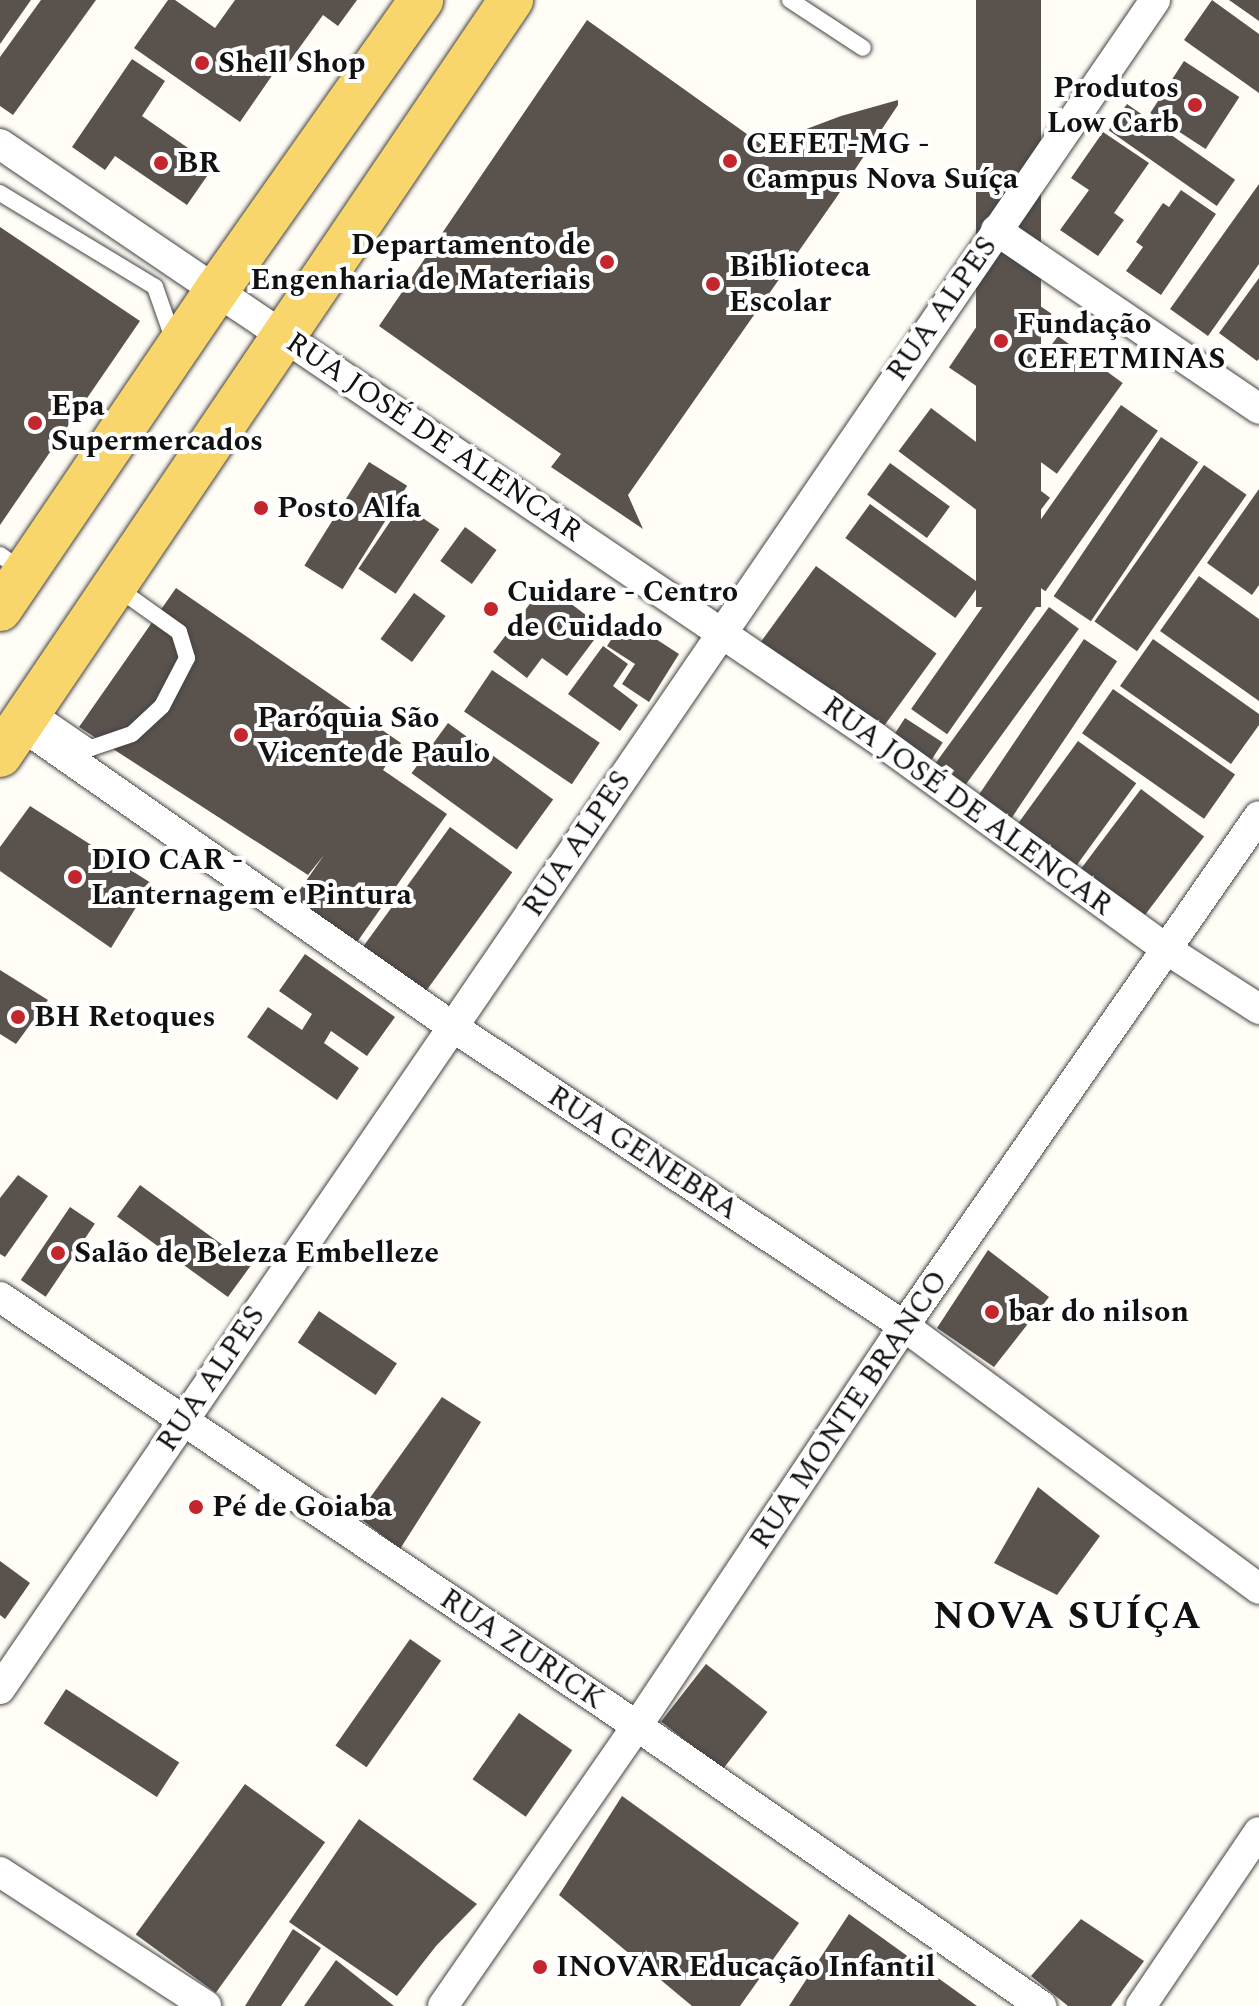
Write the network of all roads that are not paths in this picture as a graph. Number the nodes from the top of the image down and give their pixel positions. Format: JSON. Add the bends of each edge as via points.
{"nodes":[{"id":1,"x":421,"y":0,"type":"edge"},
{"id":2,"x":511,"y":0,"type":"edge"},
{"id":3,"x":790,"y":0,"type":"edge"},
{"id":4,"x":1155,"y":0,"type":"edge"},
{"id":5,"x":863,"y":48,"type":"dead end"},
{"id":6,"x":0,"y":144,"type":"edge"},
{"id":7,"x":0,"y":193,"type":"edge"},
{"id":8,"x":996,"y":230,"type":"junction"},
{"id":9,"x":216,"y":291,"type":"junction"},
{"id":10,"x":284,"y":335,"type":"junction"},
{"id":11,"x":177,"y":348,"type":"junction"},
{"id":12,"x":1259,"y":409,"type":"edge"},
{"id":13,"x":13,"y":564,"type":"edge"},
{"id":14,"x":115,"y":587,"type":"junction"},
{"id":15,"x":0,"y":609,"type":"edge"},
{"id":16,"x":719,"y":633,"type":"junction"},
{"id":17,"x":18,"y":729,"type":"edge"},
{"id":18,"x":1259,"y":816,"type":"edge"},
{"id":19,"x":1166,"y":949,"type":"junction"},
{"id":20,"x":1259,"y":1009,"type":"edge"},
{"id":21,"x":453,"y":1027,"type":"junction"},
{"id":22,"x":0,"y":1297,"type":"edge"},
{"id":23,"x":904,"y":1326,"type":"junction"},
{"id":24,"x":183,"y":1419,"type":"junction"},
{"id":25,"x":1259,"y":1589,"type":"edge"},
{"id":26,"x":0,"y":1689,"type":"edge"},
{"id":27,"x":637,"y":1726,"type":"junction"},
{"id":28,"x":1259,"y":1832,"type":"edge"},
{"id":29,"x":0,"y":1872,"type":"edge"},
{"id":30,"x":206,"y":2006,"type":"edge"},
{"id":31,"x":443,"y":2006,"type":"edge"},
{"id":32,"x":1041,"y":2006,"type":"edge"},
{"id":33,"x":1141,"y":2006,"type":"edge"}],
"edges":[{"from":1,"to":9,"type":"main road"},
{"from":2,"to":10,"type":"main road"},
{"from":3,"to":5,"type":"lane"},
{"from":4,"to":8,"type":"street","name":"RUA ALPES"},
{"from":6,"to":9,"type":"street","name":"RUA JOSÉ DE ALENCAR"},
{"from":7,"to":11,"type":"lane","via":[[155,287]]},
{"from":8,"to":12,"type":"street"},
{"from":8,"to":16,"type":"street","name":"RUA ALPES"},
{"from":9,"to":10,"type":"street","name":"RUA JOSÉ DE ALENCAR"},
{"from":9,"to":11,"type":"main road"},
{"from":10,"to":14,"type":"main road"},
{"from":10,"to":16,"type":"street","name":"RUA JOSÉ DE ALENCAR"},
{"from":11,"to":13,"type":"main road"},
{"from":13,"to":15,"type":"main road"},
{"from":14,"to":17,"type":"main road"},
{"from":14,"to":17,"type":"lane","via":[[179,632],[187,658],[162,706],[132,734],[91,748]]},
{"from":16,"to":19,"type":"street","name":"RUA JOSÉ DE ALENCAR","via":[[876,738]]},
{"from":16,"to":21,"type":"street","name":"RUA ALPES"},
{"from":17,"to":21,"type":"street","name":"RUA GENEBRA"},
{"from":18,"to":19,"type":"street","name":"RUA MONTE BRANCO"},
{"from":19,"to":20,"type":"street","name":"RUA JOSÉ DE ALENCAR"},
{"from":19,"to":23,"type":"street","name":"RUA MONTE BRANCO"},
{"from":21,"to":23,"type":"street","name":"RUA GENEBRA"},
{"from":21,"to":24,"type":"street","name":"RUA ALPES"},
{"from":22,"to":24,"type":"street","name":"RUA ZURICK"},
{"from":23,"to":25,"type":"street","name":"RUA GENEBRA"},
{"from":23,"to":27,"type":"street","name":"RUA MONTE BRANCO"},
{"from":24,"to":26,"type":"street","name":"RUA ALPES"},
{"from":24,"to":27,"type":"street","name":"RUA ZURICK"},
{"from":27,"to":31,"type":"street","name":"RUA MONTE BRANCO"},
{"from":27,"to":32,"type":"street","name":"RUA ZURICK"},
{"from":28,"to":33,"type":"street"},
{"from":29,"to":30,"type":"street"}]}
